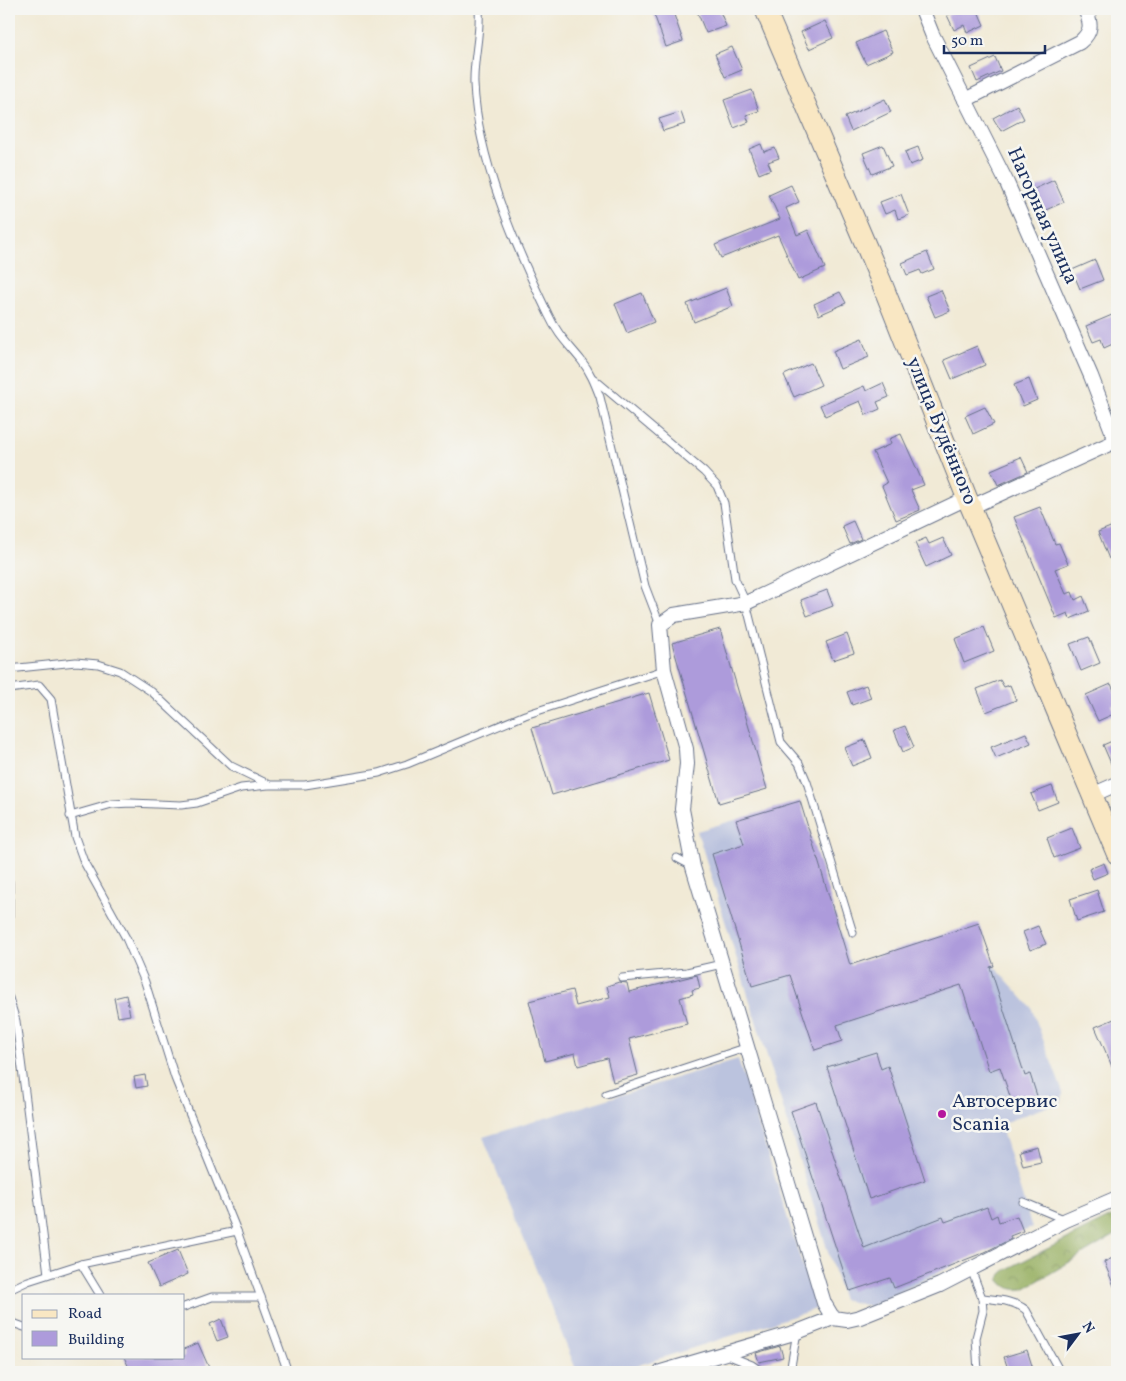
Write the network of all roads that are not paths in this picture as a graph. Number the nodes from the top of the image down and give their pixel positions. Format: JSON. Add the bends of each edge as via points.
{"nodes":[{"id":1,"x":479,"y":9,"type":"edge"},
{"id":2,"x":765,"y":9,"type":"edge"},
{"id":3,"x":922,"y":9,"type":"edge"},
{"id":4,"x":1085,"y":9,"type":"edge"},
{"id":5,"x":965,"y":100,"type":"junction"},
{"id":6,"x":593,"y":378,"type":"junction"},
{"id":7,"x":1117,"y":443,"type":"edge"},
{"id":8,"x":969,"y":502,"type":"junction"},
{"id":9,"x":746,"y":603,"type":"junction"},
{"id":10,"x":660,"y":625,"type":"junction"},
{"id":11,"x":9,"y":669,"type":"edge"},
{"id":12,"x":664,"y":670,"type":"junction"},
{"id":13,"x":9,"y":689,"type":"edge"},
{"id":14,"x":1117,"y":784,"type":"edge"},
{"id":15,"x":270,"y":785,"type":"junction"},
{"id":16,"x":1092,"y":794,"type":"junction"},
{"id":17,"x":70,"y":816,"type":"junction"},
{"id":18,"x":1117,"y":854,"type":"edge"},
{"id":19,"x":677,"y":858,"type":"dead end"},
{"id":20,"x":693,"y":867,"type":"junction"},
{"id":21,"x":9,"y":882,"type":"edge"},
{"id":22,"x":9,"y":919,"type":"edge"},
{"id":23,"x":853,"y":932,"type":"dead end"},
{"id":24,"x":722,"y":964,"type":"junction"},
{"id":25,"x":622,"y":978,"type":"dead end"},
{"id":26,"x":9,"y":998,"type":"edge"},
{"id":27,"x":748,"y":1047,"type":"junction"},
{"id":28,"x":606,"y":1094,"type":"dead end"},
{"id":29,"x":1117,"y":1198,"type":"edge"},
{"id":30,"x":1023,"y":1202,"type":"dead end"},
{"id":31,"x":1066,"y":1220,"type":"junction"},
{"id":32,"x":237,"y":1231,"type":"junction"},
{"id":33,"x":81,"y":1264,"type":"junction"},
{"id":34,"x":971,"y":1269,"type":"junction"},
{"id":35,"x":48,"y":1274,"type":"junction"},
{"id":36,"x":9,"y":1290,"type":"edge"},
{"id":37,"x":99,"y":1294,"type":"edge"},
{"id":38,"x":261,"y":1297,"type":"junction"},
{"id":39,"x":982,"y":1298,"type":"junction"},
{"id":40,"x":185,"y":1307,"type":"edge"},
{"id":41,"x":833,"y":1318,"type":"junction"},
{"id":42,"x":9,"y":1319,"type":"edge"},
{"id":43,"x":22,"y":1326,"type":"edge"},
{"id":44,"x":798,"y":1332,"type":"junction"},
{"id":45,"x":722,"y":1353,"type":"junction"},
{"id":46,"x":288,"y":1372,"type":"edge"},
{"id":47,"x":661,"y":1372,"type":"edge"},
{"id":48,"x":762,"y":1372,"type":"edge"},
{"id":49,"x":790,"y":1372,"type":"edge"},
{"id":50,"x":978,"y":1372,"type":"edge"},
{"id":51,"x":1060,"y":1372,"type":"edge"}],
"edges":[{"from":1,"to":6,"type":"lane","via":[[474,84],[491,171],[508,223],[548,315],[561,338],[582,360]]},
{"from":2,"to":8,"type":"main road","name":"улица Будённого","via":[[881,281]]},
{"from":3,"to":5,"type":"street","name":"Нагорная улица"},
{"from":4,"to":5,"type":"street","via":[[1091,27],[1080,42]]},
{"from":5,"to":7,"type":"street","name":"Нагорная улица","via":[[1011,192]]},
{"from":6,"to":9,"type":"lane","via":[[717,486],[724,503],[735,579]]},
{"from":6,"to":10,"type":"lane","via":[[645,586]]},
{"from":7,"to":8,"type":"street"},
{"from":8,"to":9,"type":"street"},
{"from":8,"to":16,"type":"main road","name":"улица Будённого"},
{"from":9,"to":10,"type":"street","via":[[674,615]]},
{"from":9,"to":23,"type":"lane","via":[[781,742],[799,763]]},
{"from":10,"to":12,"type":"street"},
{"from":11,"to":15,"type":"lane","via":[[76,662],[120,671],[152,692],[231,766]]},
{"from":12,"to":15,"type":"lane","via":[[525,715],[379,773],[305,785]]},
{"from":12,"to":20,"type":"street","via":[[686,748],[682,809]]},
{"from":13,"to":17,"type":"lane","via":[[39,686],[51,699]]},
{"from":14,"to":16,"type":"street"},
{"from":15,"to":17,"type":"lane","via":[[241,788],[189,804],[112,804]]},
{"from":16,"to":18,"type":"main road","name":"улица Будённого"},
{"from":17,"to":32,"type":"lane","via":[[84,862],[126,938],[145,982],[175,1078]]},
{"from":19,"to":20,"type":"lane"},
{"from":20,"to":24,"type":"street"},
{"from":21,"to":22,"type":"lane"},
{"from":24,"to":25,"type":"lane","via":[[687,972]]},
{"from":24,"to":27,"type":"street"},
{"from":26,"to":35,"type":"lane","via":[[16,1021]]},
{"from":27,"to":28,"type":"lane"},
{"from":27,"to":41,"type":"street","via":[[824,1303]]},
{"from":29,"to":31,"type":"street"},
{"from":30,"to":31,"type":"lane"},
{"from":31,"to":34,"type":"street"},
{"from":32,"to":33,"type":"lane"},
{"from":32,"to":38,"type":"lane"},
{"from":33,"to":35,"type":"lane"},
{"from":33,"to":37,"type":"lane"},
{"from":34,"to":39,"type":"lane"},
{"from":34,"to":41,"type":"street","via":[[860,1317],[847,1320]]},
{"from":35,"to":36,"type":"lane"},
{"from":38,"to":40,"type":"lane","via":[[212,1297]]},
{"from":38,"to":46,"type":"lane"},
{"from":39,"to":50,"type":"lane","via":[[981,1324],[976,1338]]},
{"from":39,"to":51,"type":"lane","via":[[1007,1301],[1026,1310]]},
{"from":41,"to":44,"type":"street"},
{"from":42,"to":43,"type":"lane","via":[[13,1324]]},
{"from":44,"to":45,"type":"street"},
{"from":44,"to":49,"type":"lane"},
{"from":45,"to":47,"type":"street"},
{"from":45,"to":48,"type":"lane","via":[[752,1364]]}]}
